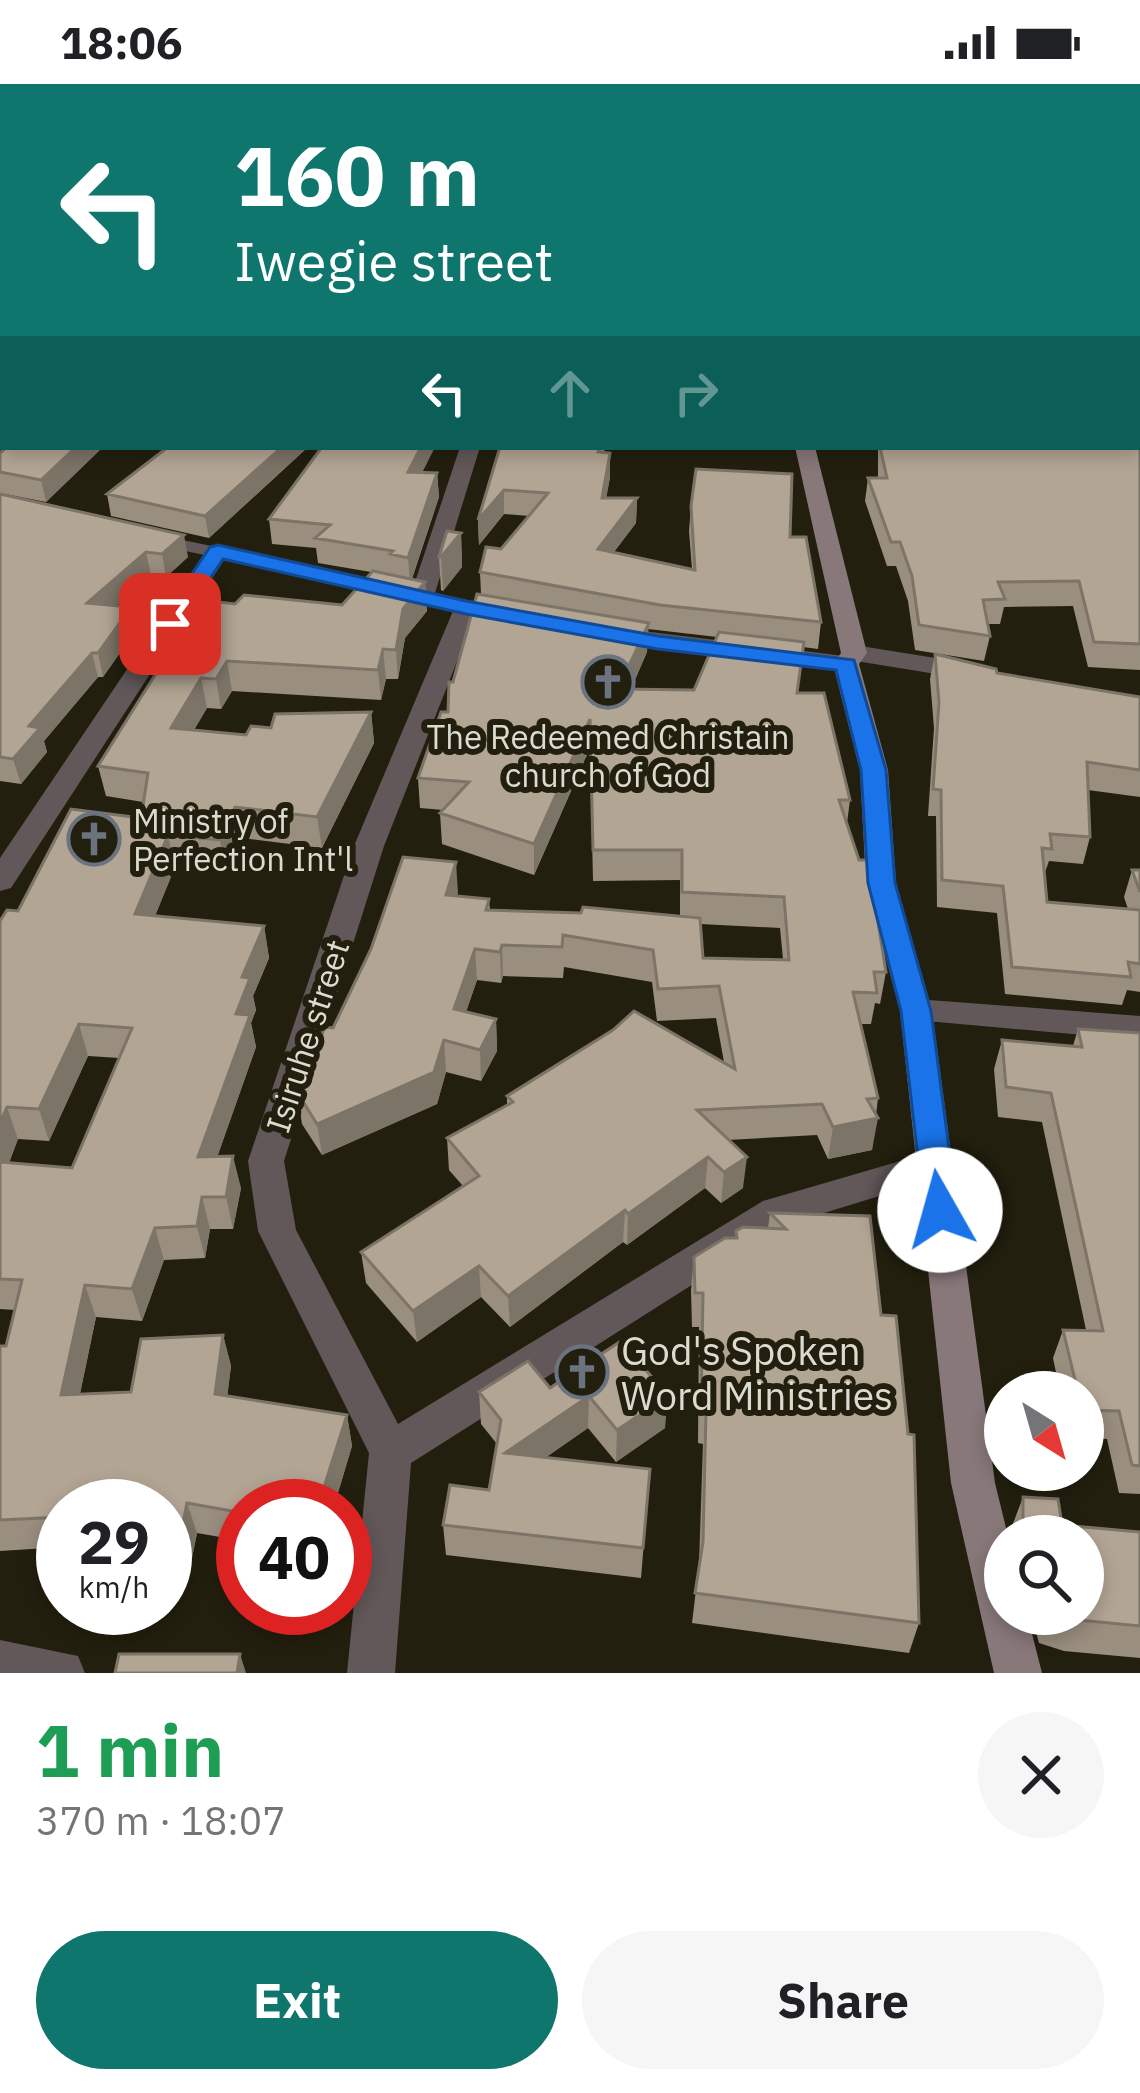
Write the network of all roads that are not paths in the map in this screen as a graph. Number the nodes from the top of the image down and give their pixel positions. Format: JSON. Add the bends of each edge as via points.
{"nodes":[{"id":1,"x":469,"y":450,"type":"edge"},
{"id":2,"x":806,"y":450,"type":"edge"},
{"id":3,"x":130,"y":532,"type":"edge"},
{"id":4,"x":218,"y":551,"type":"junction"},
{"id":5,"x":422,"y":598,"type":"junction"},
{"id":6,"x":466,"y":608,"type":"junction"},
{"id":7,"x":509,"y":615,"type":"edge"},
{"id":8,"x":594,"y":631,"type":"edge"},
{"id":9,"x":850,"y":658,"type":"junction"},
{"id":10,"x":1008,"y":677,"type":"edge"},
{"id":11,"x":0,"y":881,"type":"edge"},
{"id":12,"x":916,"y":1011,"type":"junction"},
{"id":13,"x":1140,"y":1028,"type":"edge"},
{"id":14,"x":935,"y":1165,"type":"junction"},
{"id":15,"x":390,"y":1452,"type":"junction"},
{"id":16,"x":0,"y":1664,"type":"edge"},
{"id":17,"x":61,"y":1673,"type":"edge"},
{"id":18,"x":371,"y":1673,"type":"edge"},
{"id":19,"x":1018,"y":1673,"type":"edge"}],
"edges":[{"from":1,"to":5,"type":"street"},
{"from":2,"to":9,"type":"street"},
{"from":3,"to":4,"type":"street"},
{"from":4,"to":5,"type":"street"},
{"from":4,"to":11,"type":"street"},
{"from":5,"to":6,"type":"street"},
{"from":6,"to":7,"type":"street"},
{"from":6,"to":15,"type":"street","name":"Isiruhe street","via":[[369,846],[266,1160],[277,1231]]},
{"from":8,"to":9,"type":"street"},
{"from":9,"to":10,"type":"street"},
{"from":9,"to":12,"type":"street","via":[[874,770],[881,883]]},
{"from":12,"to":13,"type":"street"},
{"from":12,"to":14,"type":"street"},
{"from":14,"to":15,"type":"street","via":[[776,1212]]},
{"from":14,"to":19,"type":"street","via":[[974,1483]]},
{"from":15,"to":18,"type":"street"},
{"from":16,"to":17,"type":"street"}]}
